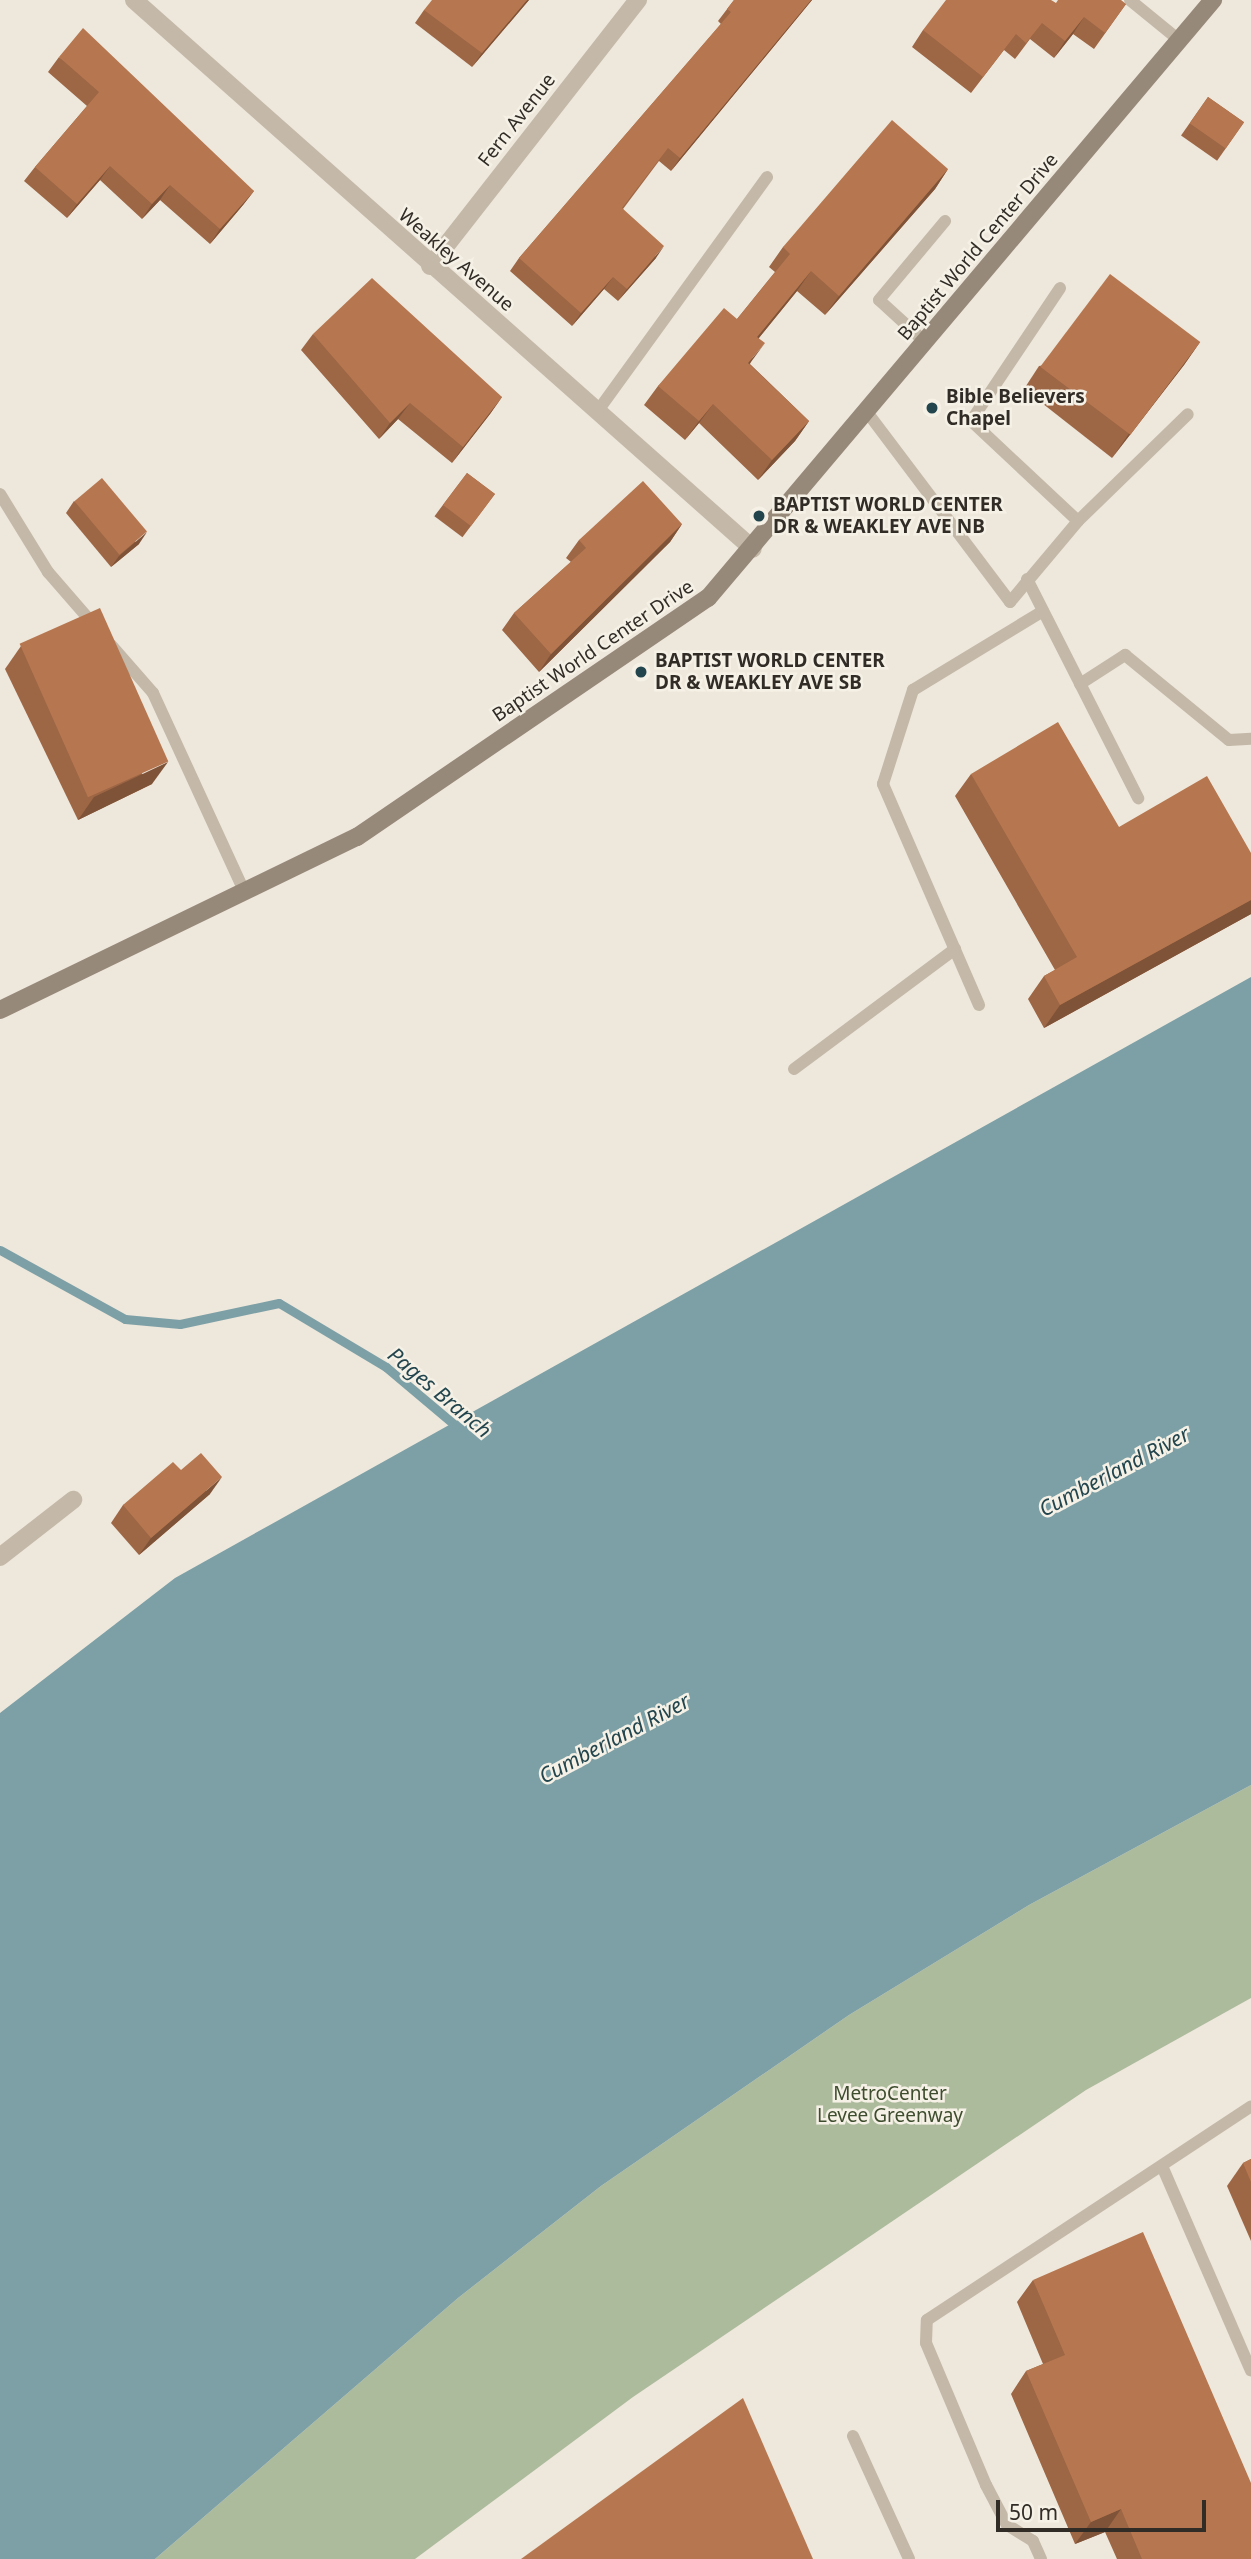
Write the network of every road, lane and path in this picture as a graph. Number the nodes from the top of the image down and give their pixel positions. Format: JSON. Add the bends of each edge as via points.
{"nodes":[{"id":1,"x":134,"y":0,"type":"edge"},
{"id":2,"x":638,"y":0,"type":"edge"},
{"id":3,"x":1130,"y":0,"type":"edge"},
{"id":4,"x":1213,"y":0,"type":"edge"},
{"id":5,"x":1179,"y":40,"type":"junction"},
{"id":6,"x":767,"y":177,"type":"dead end"},
{"id":7,"x":945,"y":221,"type":"dead end"},
{"id":8,"x":430,"y":266,"type":"junction"},
{"id":9,"x":1060,"y":288,"type":"dead end"},
{"id":10,"x":925,"y":342,"type":"junction"},
{"id":11,"x":867,"y":411,"type":"junction"},
{"id":12,"x":597,"y":412,"type":"junction"},
{"id":13,"x":1188,"y":414,"type":"dead end"},
{"id":14,"x":0,"y":494,"type":"edge"},
{"id":15,"x":1078,"y":521,"type":"junction"},
{"id":16,"x":752,"y":549,"type":"junction"},
{"id":17,"x":1027,"y":579,"type":"junction"},
{"id":18,"x":1043,"y":611,"type":"junction"},
{"id":19,"x":1080,"y":684,"type":"junction"},
{"id":20,"x":1251,"y":739,"type":"edge"},
{"id":21,"x":1138,"y":798,"type":"dead end"},
{"id":22,"x":243,"y":890,"type":"junction"},
{"id":23,"x":955,"y":949,"type":"junction"},
{"id":24,"x":979,"y":1005,"type":"dead end"},
{"id":25,"x":0,"y":1010,"type":"edge"},
{"id":26,"x":794,"y":1069,"type":"dead end"},
{"id":27,"x":73,"y":1500,"type":"dead end"},
{"id":28,"x":0,"y":1557,"type":"edge"},
{"id":29,"x":1251,"y":2106,"type":"edge"},
{"id":30,"x":1163,"y":2166,"type":"junction"},
{"id":31,"x":1251,"y":2371,"type":"edge"},
{"id":32,"x":853,"y":2436,"type":"dead end"},
{"id":33,"x":909,"y":2559,"type":"edge"},
{"id":34,"x":1041,"y":2559,"type":"edge"}],
"edges":[{"from":1,"to":8,"type":"street","name":"Weakley Avenue"},
{"from":2,"to":8,"type":"street","name":"Fern Avenue"},
{"from":3,"to":5,"type":"lane"},
{"from":4,"to":5,"type":"street","name":"Baptist World Center Drive"},
{"from":5,"to":10,"type":"street","name":"Baptist World Center Drive"},
{"from":6,"to":12,"type":"lane"},
{"from":7,"to":10,"type":"lane","via":[[879,300]]},
{"from":8,"to":12,"type":"street","name":"Weakley Avenue"},
{"from":9,"to":15,"type":"lane","via":[[971,421]]},
{"from":10,"to":11,"type":"street","name":"Baptist World Center Drive"},
{"from":11,"to":16,"type":"street","name":"Baptist World Center Drive"},
{"from":11,"to":17,"type":"lane","via":[[1010,602]]},
{"from":12,"to":16,"type":"street","name":"Weakley Avenue"},
{"from":13,"to":15,"type":"lane"},
{"from":14,"to":22,"type":"lane","via":[[48,572],[153,693]]},
{"from":15,"to":17,"type":"lane"},
{"from":16,"to":22,"type":"street","name":"Baptist World Center Drive","via":[[708,598],[357,837]]},
{"from":17,"to":18,"type":"lane"},
{"from":18,"to":19,"type":"lane"},
{"from":18,"to":23,"type":"lane","via":[[913,690],[883,784]]},
{"from":19,"to":20,"type":"lane","via":[[1125,655],[1228,740]]},
{"from":19,"to":21,"type":"lane"},
{"from":22,"to":25,"type":"street","name":"Baptist World Center Drive"},
{"from":23,"to":24,"type":"lane"},
{"from":23,"to":26,"type":"lane"},
{"from":27,"to":28,"type":"street"},
{"from":29,"to":30,"type":"lane"},
{"from":30,"to":31,"type":"lane"},
{"from":30,"to":34,"type":"lane","via":[[927,2320],[926,2343],[986,2485],[1006,2525],[1033,2541]]},
{"from":32,"to":33,"type":"lane"}]}
